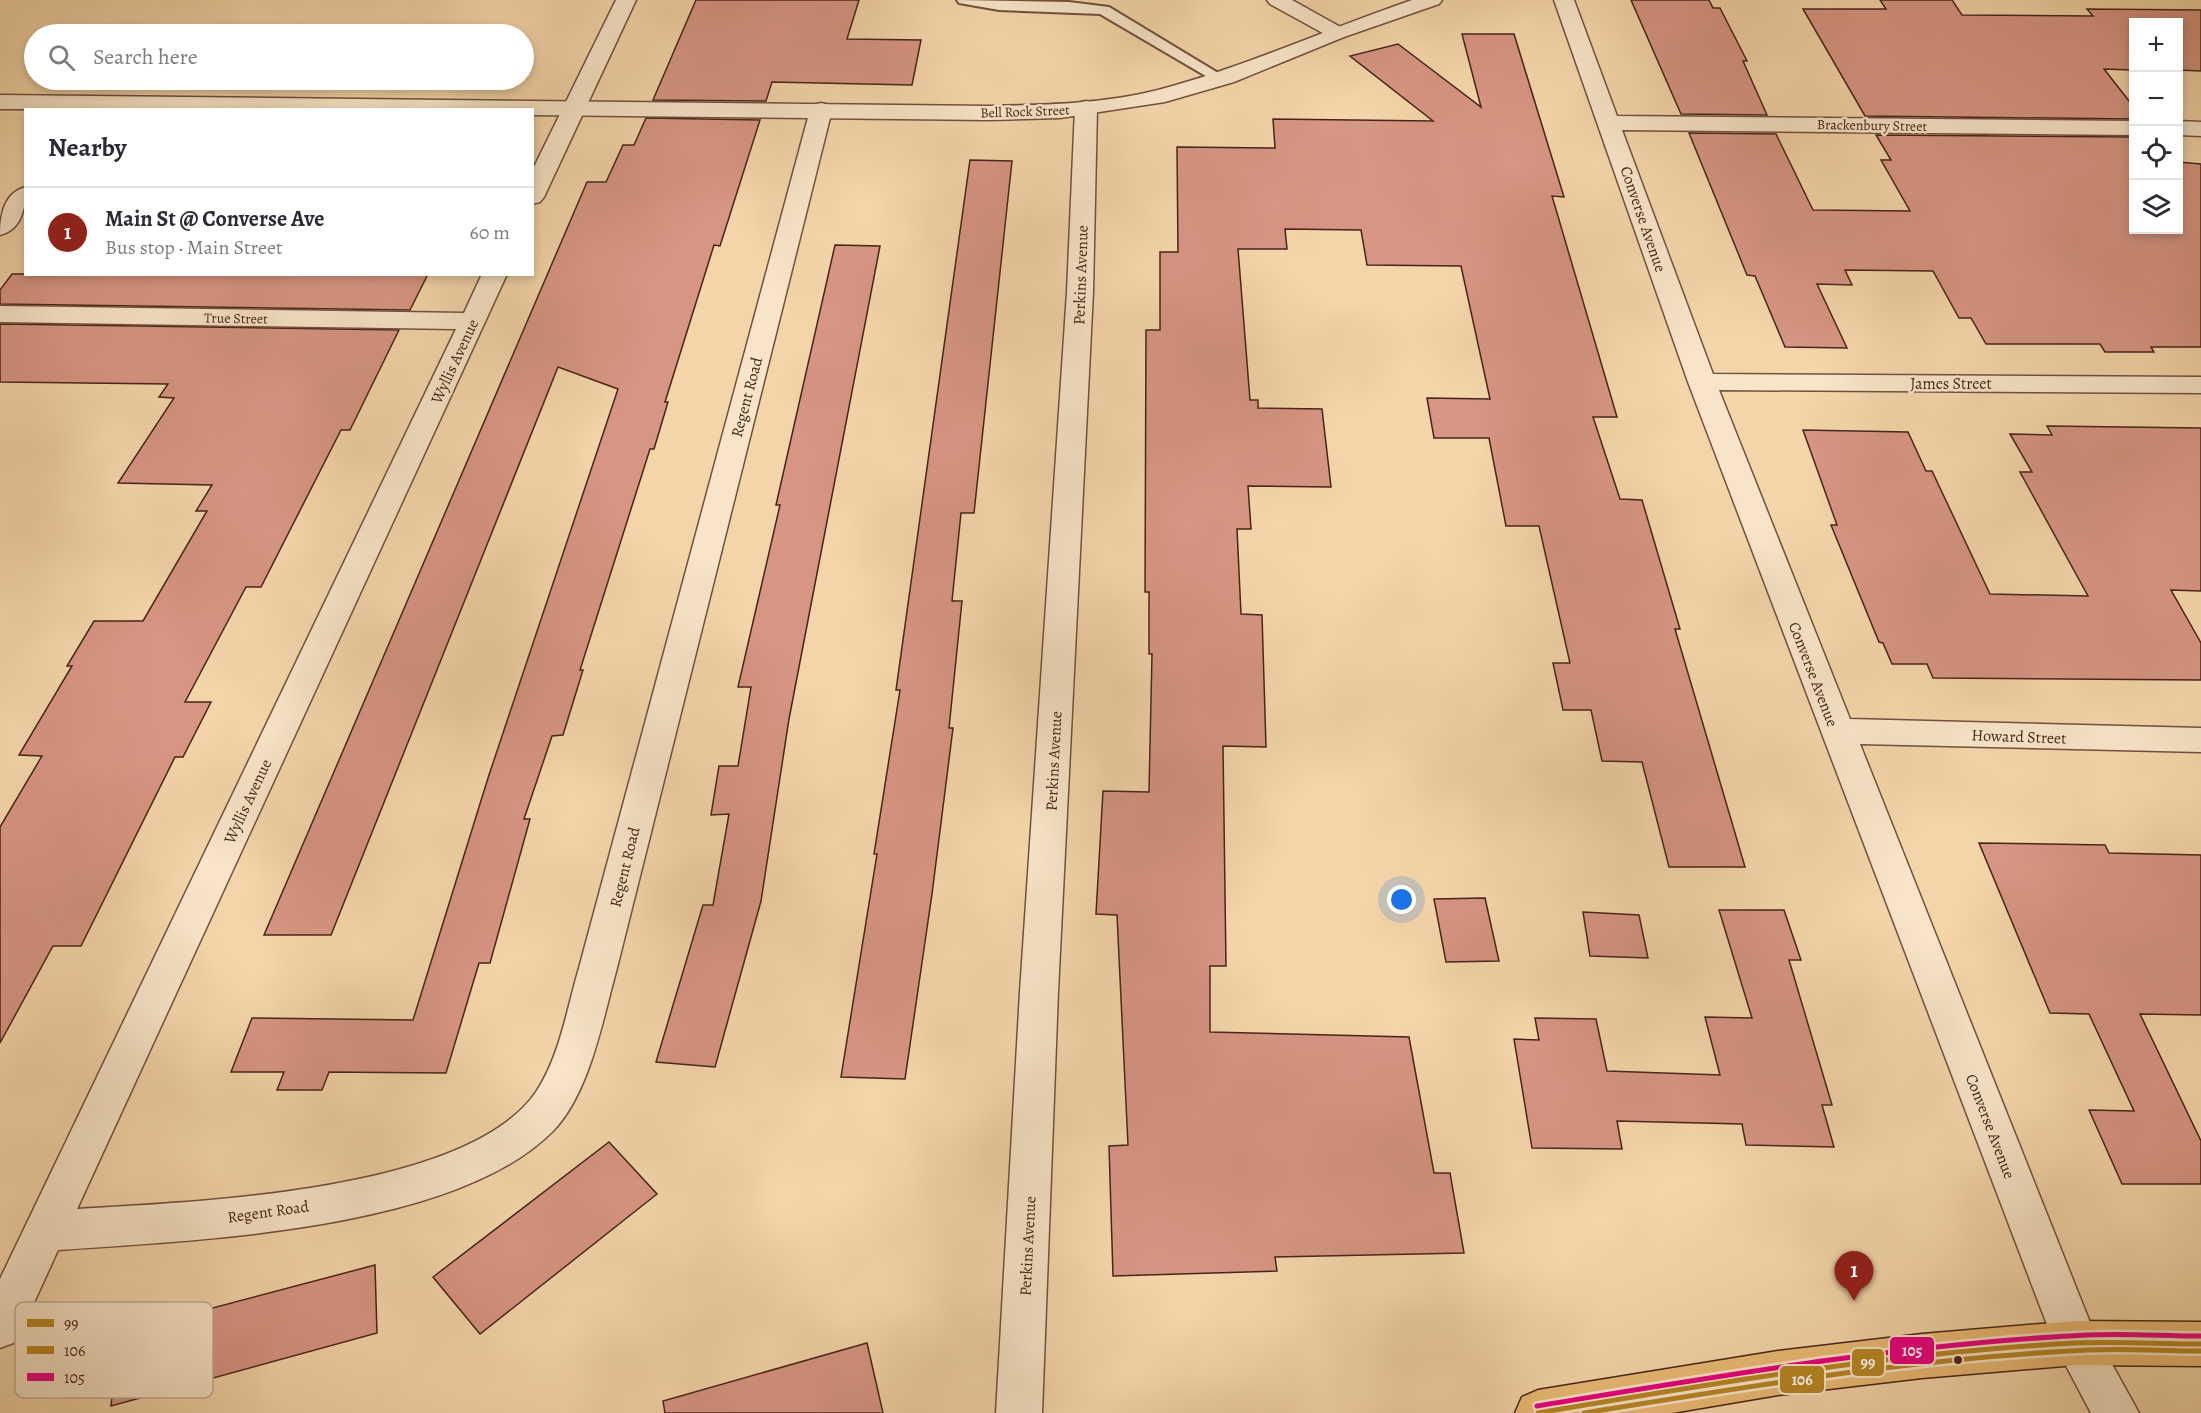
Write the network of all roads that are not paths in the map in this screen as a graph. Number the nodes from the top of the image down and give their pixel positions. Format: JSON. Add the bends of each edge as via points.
{"nodes":[{"id":1,"x":626,"y":0,"type":"edge"},
{"id":2,"x":964,"y":0,"type":"edge"},
{"id":3,"x":1277,"y":0,"type":"edge"},
{"id":4,"x":1432,"y":0,"type":"edge"},
{"id":5,"x":1564,"y":0,"type":"edge"},
{"id":6,"x":1337,"y":33,"type":"junction"},
{"id":7,"x":1221,"y":79,"type":"junction"},
{"id":8,"x":0,"y":102,"type":"edge"},
{"id":9,"x":92,"y":107,"type":"edge"},
{"id":10,"x":575,"y":108,"type":"junction"},
{"id":11,"x":1086,"y":108,"type":"junction"},
{"id":12,"x":821,"y":110,"type":"junction"},
{"id":13,"x":1611,"y":123,"type":"junction"},
{"id":14,"x":2129,"y":128,"type":"edge"},
{"id":15,"x":2183,"y":128,"type":"edge"},
{"id":16,"x":2201,"y":129,"type":"edge"},
{"id":17,"x":534,"y":192,"type":"edge"},
{"id":18,"x":24,"y":197,"type":"edge"},
{"id":19,"x":0,"y":228,"type":"edge"},
{"id":20,"x":494,"y":276,"type":"edge"},
{"id":21,"x":0,"y":314,"type":"edge"},
{"id":22,"x":472,"y":321,"type":"junction"},
{"id":23,"x":1702,"y":381,"type":"junction"},
{"id":24,"x":2201,"y":385,"type":"edge"},
{"id":25,"x":1836,"y":731,"type":"junction"},
{"id":26,"x":2201,"y":741,"type":"edge"},
{"id":27,"x":45,"y":1231,"type":"junction"},
{"id":28,"x":0,"y":1327,"type":"edge"},
{"id":29,"x":2076,"y":1343,"type":"junction"},
{"id":30,"x":2201,"y":1344,"type":"edge"},
{"id":31,"x":1019,"y":1413,"type":"edge"},
{"id":32,"x":1538,"y":1413,"type":"edge"},
{"id":33,"x":2116,"y":1413,"type":"edge"}],
"edges":[{"from":1,"to":10,"type":"street"},
{"from":2,"to":7,"type":"lane","via":[[1104,10]]},
{"from":3,"to":6,"type":"street"},
{"from":4,"to":6,"type":"street","name":"Bell Rock Street"},
{"from":5,"to":13,"type":"street","name":"Converse Avenue"},
{"from":6,"to":7,"type":"street","name":"Bell Rock Street"},
{"from":7,"to":11,"type":"street","name":"Bell Rock Street","via":[[1148,100]]},
{"from":8,"to":9,"type":"street","name":"Bell Rock Street"},
{"from":9,"to":10,"type":"street","name":"Bell Rock Street"},
{"from":10,"to":12,"type":"street","name":"Bell Rock Street"},
{"from":10,"to":17,"type":"street"},
{"from":11,"to":12,"type":"street","name":"Bell Rock Street","via":[[989,114]]},
{"from":11,"to":31,"type":"street","name":"Perkins Avenue","via":[[1080,292]]},
{"from":12,"to":27,"type":"street","name":"Regent Road","via":[[598,968],[558,1089],[539,1118],[482,1160],[402,1188],[226,1217]]},
{"from":13,"to":14,"type":"street","name":"Brackenbury Street"},
{"from":13,"to":23,"type":"street","name":"Converse Avenue"},
{"from":15,"to":16,"type":"street"},
{"from":18,"to":19,"type":"street"},
{"from":20,"to":22,"type":"street","name":"Wyllis Avenue"},
{"from":21,"to":22,"type":"street","name":"True Street"},
{"from":22,"to":27,"type":"street","name":"Wyllis Avenue"},
{"from":23,"to":24,"type":"street","name":"James Street"},
{"from":23,"to":25,"type":"street","name":"Converse Avenue"},
{"from":25,"to":26,"type":"street","name":"Howard Street"},
{"from":25,"to":29,"type":"street","name":"Converse Avenue"},
{"from":27,"to":28,"type":"street","name":"Wyllis Avenue"},
{"from":29,"to":30,"type":"main road"},
{"from":29,"to":32,"type":"main road","via":[[1778,1372]]},
{"from":29,"to":33,"type":"street","name":"Converse Avenue"}]}
